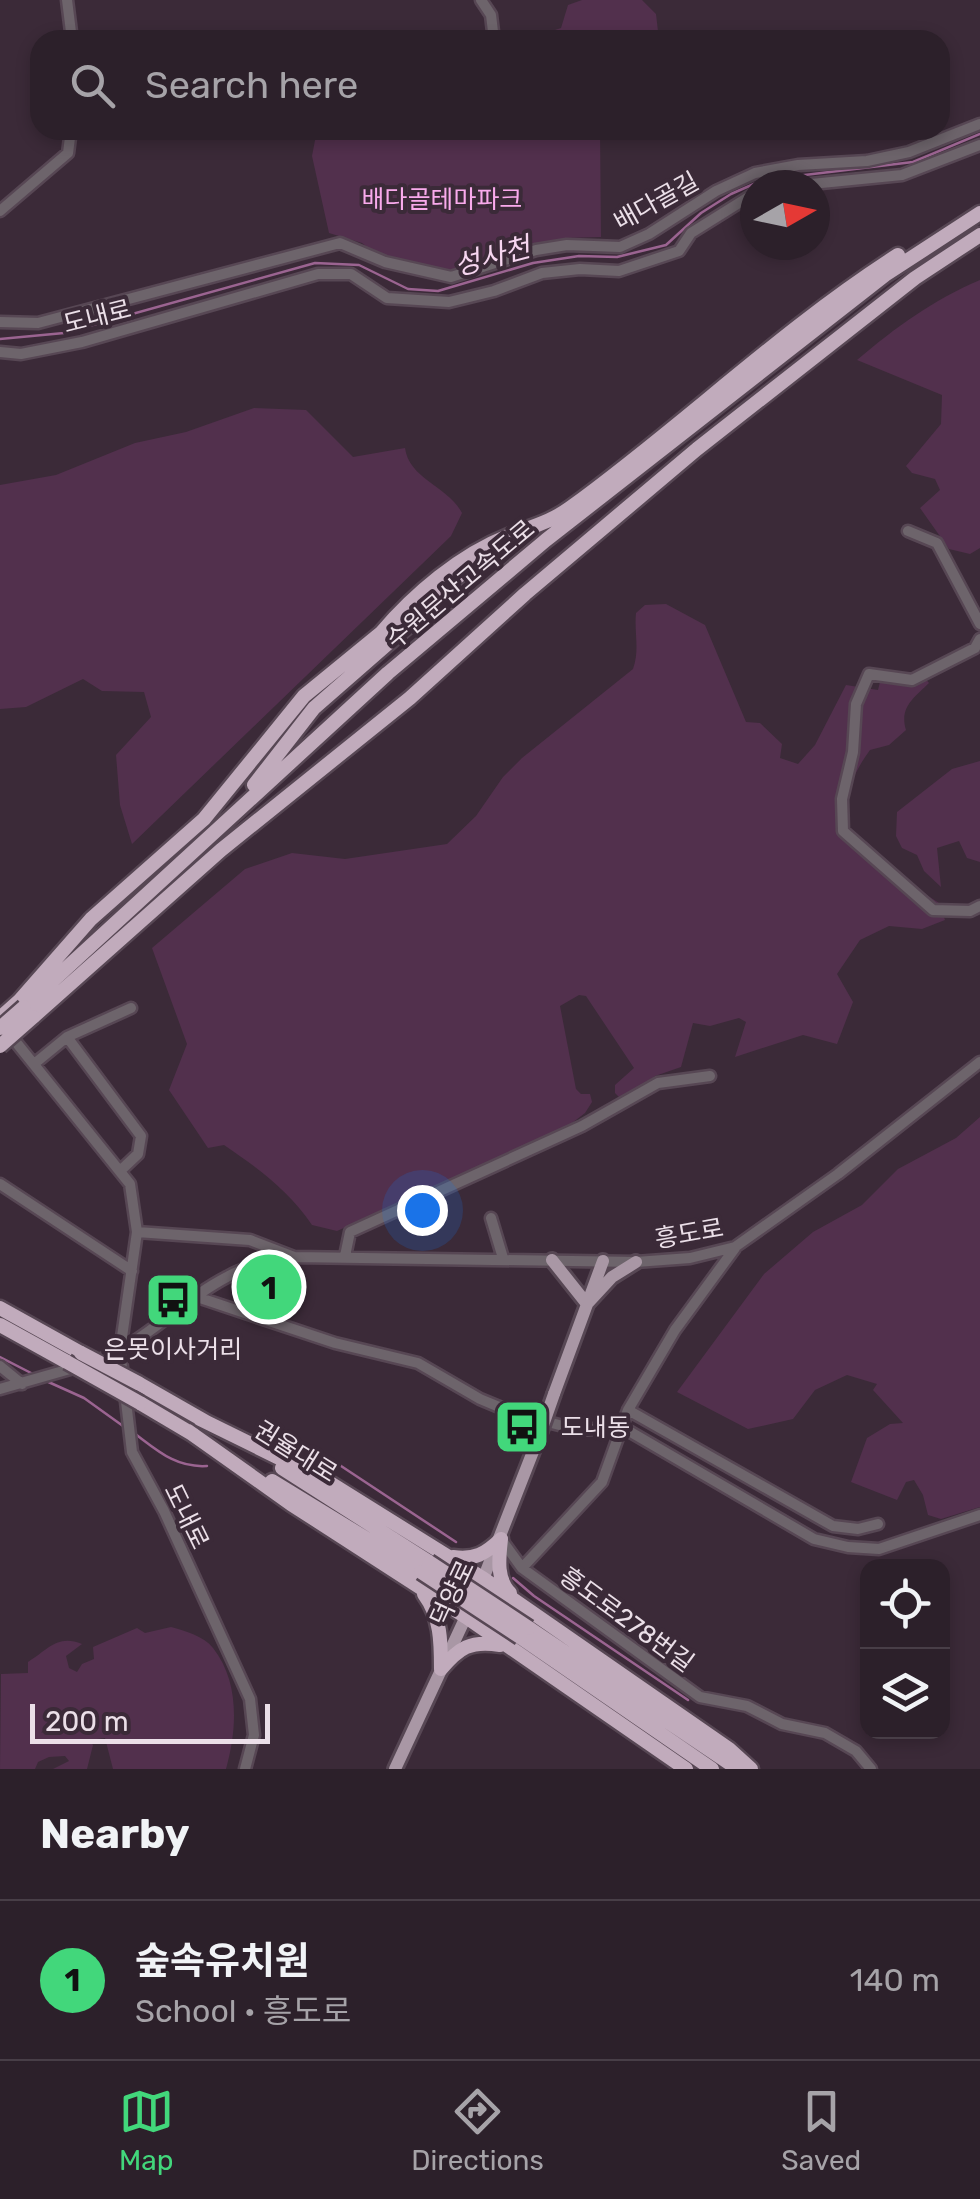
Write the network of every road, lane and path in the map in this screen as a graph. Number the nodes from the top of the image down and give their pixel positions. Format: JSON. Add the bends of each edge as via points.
{"nodes":[{"id":1,"x":67,"y":0,"type":"edge"},
{"id":2,"x":481,"y":0,"type":"edge"},
{"id":3,"x":71,"y":30,"type":"edge"},
{"id":4,"x":493,"y":30,"type":"edge"},
{"id":5,"x":980,"y":124,"type":"edge"},
{"id":6,"x":950,"y":136,"type":"edge"},
{"id":7,"x":70,"y":140,"type":"edge"},
{"id":8,"x":939,"y":140,"type":"edge"},
{"id":9,"x":980,"y":145,"type":"edge"},
{"id":10,"x":830,"y":182,"type":"edge"},
{"id":11,"x":740,"y":202,"type":"edge"},
{"id":12,"x":0,"y":211,"type":"edge"},
{"id":13,"x":980,"y":212,"type":"edge"},
{"id":14,"x":980,"y":235,"type":"edge"},
{"id":15,"x":0,"y":322,"type":"edge"},
{"id":16,"x":0,"y":352,"type":"edge"},
{"id":17,"x":777,"y":352,"type":"junction"},
{"id":18,"x":908,"y":531,"type":"dead end"},
{"id":19,"x":980,"y":624,"type":"edge"},
{"id":20,"x":381,"y":633,"type":"junction"},
{"id":21,"x":980,"y":639,"type":"edge"},
{"id":22,"x":220,"y":825,"type":"junction"},
{"id":23,"x":980,"y":906,"type":"edge"},
{"id":24,"x":130,"y":1008,"type":"dead end"},
{"id":25,"x":26,"y":1009,"type":"junction"},
{"id":26,"x":0,"y":1022,"type":"edge"},
{"id":27,"x":66,"y":1037,"type":"junction"},
{"id":28,"x":0,"y":1046,"type":"edge"},
{"id":29,"x":980,"y":1062,"type":"edge"},
{"id":30,"x":34,"y":1064,"type":"junction"},
{"id":31,"x":710,"y":1076,"type":"dead end"},
{"id":32,"x":120,"y":1171,"type":"junction"},
{"id":33,"x":0,"y":1184,"type":"edge"},
{"id":34,"x":491,"y":1218,"type":"dead end"},
{"id":35,"x":137,"y":1232,"type":"junction"},
{"id":36,"x":735,"y":1247,"type":"junction"},
{"id":37,"x":344,"y":1256,"type":"junction"},
{"id":38,"x":295,"y":1257,"type":"junction"},
{"id":39,"x":502,"y":1258,"type":"junction"},
{"id":40,"x":552,"y":1260,"type":"junction"},
{"id":41,"x":603,"y":1261,"type":"junction"},
{"id":42,"x":636,"y":1262,"type":"junction"},
{"id":43,"x":132,"y":1271,"type":"junction"},
{"id":44,"x":198,"y":1297,"type":"junction"},
{"id":45,"x":587,"y":1304,"type":"junction"},
{"id":46,"x":2,"y":1313,"type":"edge"},
{"id":47,"x":120,"y":1351,"type":"junction"},
{"id":48,"x":0,"y":1366,"type":"edge"},
{"id":49,"x":25,"y":1383,"type":"junction"},
{"id":50,"x":0,"y":1389,"type":"edge"},
{"id":51,"x":628,"y":1410,"type":"junction"},
{"id":52,"x":200,"y":1418,"type":"junction"},
{"id":53,"x":622,"y":1427,"type":"junction"},
{"id":54,"x":980,"y":1516,"type":"edge"},
{"id":55,"x":878,"y":1524,"type":"dead end"},
{"id":56,"x":501,"y":1539,"type":"junction"},
{"id":57,"x":444,"y":1555,"type":"junction"},
{"id":58,"x":522,"y":1568,"type":"junction"},
{"id":59,"x":423,"y":1573,"type":"junction"},
{"id":60,"x":484,"y":1579,"type":"junction"},
{"id":61,"x":524,"y":1608,"type":"junction"},
{"id":62,"x":466,"y":1617,"type":"junction"},
{"id":63,"x":524,"y":1632,"type":"junction"},
{"id":64,"x":506,"y":1646,"type":"junction"},
{"id":65,"x":441,"y":1669,"type":"junction"},
{"id":66,"x":245,"y":1769,"type":"edge"},
{"id":67,"x":395,"y":1769,"type":"edge"},
{"id":68,"x":686,"y":1769,"type":"edge"},
{"id":69,"x":712,"y":1769,"type":"edge"},
{"id":70,"x":738,"y":1769,"type":"edge"},
{"id":71,"x":751,"y":1769,"type":"edge"},
{"id":72,"x":871,"y":1769,"type":"edge"}],
"edges":[{"from":1,"to":3,"type":"street"},
{"from":2,"to":4,"type":"street"},
{"from":5,"to":6,"type":"street","name":"배다골길"},
{"from":7,"to":12,"type":"street","via":[[68,153]]},
{"from":8,"to":15,"type":"street","name":"배다골길","via":[[867,161],[755,173],[620,247],[536,250],[451,277],[340,243],[38,323]]},
{"from":9,"to":10,"type":"street","via":[[902,175]]},
{"from":11,"to":16,"type":"street","name":"도내로","via":[[691,233],[679,250],[619,271],[542,273],[449,302],[387,298],[351,274],[318,274],[82,342]]},
{"from":13,"to":17,"type":"highway","name":"수원문산고속도로","via":[[915,245]]},
{"from":14,"to":25,"type":"highway","name":"수원문산고속도로","via":[[774,387],[524,594],[410,698]]},
{"from":17,"to":20,"type":"highway","via":[[573,506],[506,536],[440,577]]},
{"from":17,"to":22,"type":"highway","name":"수원문산고속도로","via":[[388,672]]},
{"from":18,"to":19,"type":"street","via":[[937,543]]},
{"from":20,"to":22,"type":"highway","via":[[490,558],[314,708]]},
{"from":20,"to":25,"type":"highway","via":[[304,696],[204,819],[91,919]]},
{"from":21,"to":23,"type":"street","via":[[975,648],[912,680],[869,674],[856,704],[842,799],[843,832],[933,910]]},
{"from":22,"to":25,"type":"highway","name":"수원문산고속도로"},
{"from":24,"to":27,"type":"street"},
{"from":25,"to":26,"type":"highway","name":"수원문산고속도로","bridge":true},
{"from":25,"to":28,"type":"highway","name":"수원문산고속도로","bridge":true},
{"from":26,"to":30,"type":"street","name":"도내로"},
{"from":27,"to":30,"type":"street"},
{"from":27,"to":32,"type":"street","via":[[141,1136],[138,1154]]},
{"from":29,"to":36,"type":"street","name":"흥도로"},
{"from":30,"to":32,"type":"street","name":"도내로"},
{"from":31,"to":37,"type":"street","via":[[658,1084],[350,1232]]},
{"from":32,"to":35,"type":"street","name":"도내로","via":[[130,1184]]},
{"from":33,"to":43,"type":"street"},
{"from":34,"to":39,"type":"street"},
{"from":35,"to":38,"type":"street","via":[[250,1240]]},
{"from":35,"to":43,"type":"street","name":"도내로"},
{"from":36,"to":42,"type":"street","name":"흥도로"},
{"from":36,"to":51,"type":"street","name":"흥도로278번길"},
{"from":37,"to":38,"type":"street","name":"흥도로"},
{"from":37,"to":39,"type":"street","name":"흥도로"},
{"from":38,"to":44,"type":"street","name":"흥도로","via":[[252,1265]]},
{"from":39,"to":40,"type":"street","name":"흥도로"},
{"from":40,"to":41,"type":"street","name":"흥도로"},
{"from":40,"to":45,"type":"main road"},
{"from":41,"to":42,"type":"street","name":"흥도로"},
{"from":41,"to":45,"type":"main road"},
{"from":42,"to":45,"type":"main road"},
{"from":43,"to":47,"type":"street","name":"도내로"},
{"from":44,"to":47,"type":"street","name":"흥도로"},
{"from":44,"to":53,"type":"street","via":[[418,1363],[516,1414],[579,1430]]},
{"from":45,"to":56,"type":"main road","name":"덕양로","bridge":true},
{"from":46,"to":52,"type":"highway","name":"권율대로","bridge":true},
{"from":46,"to":59,"type":"highway","name":"권율대로","bridge":true,"via":[[67,1362]]},
{"from":47,"to":49,"type":"street","name":"흥도로"},
{"from":47,"to":66,"type":"street","name":"도내로","via":[[132,1452],[250,1699],[254,1735]]},
{"from":48,"to":49,"type":"street"},
{"from":49,"to":50,"type":"street","name":"흥도로"},
{"from":51,"to":53,"type":"street","name":"흥도로278번길"},
{"from":51,"to":55,"type":"street","via":[[833,1526]]},
{"from":52,"to":57,"type":"highway","via":[[330,1483]]},
{"from":52,"to":59,"type":"highway","name":"권율대로"},
{"from":53,"to":54,"type":"street","via":[[814,1539],[879,1549]]},
{"from":53,"to":58,"type":"street","name":"흥도로278번길","via":[[602,1482]]},
{"from":56,"to":57,"type":"highway","via":[[469,1559]]},
{"from":56,"to":58,"type":"street","name":"흥도로278번길"},
{"from":56,"to":60,"type":"main road","name":"덕양로"},
{"from":56,"to":61,"type":"highway","via":[[503,1586]]},
{"from":57,"to":59,"type":"highway","via":[[455,1575],[445,1592]]},
{"from":57,"to":60,"type":"highway"},
{"from":58,"to":72,"type":"street","name":"흥도로278번길","via":[[700,1697],[825,1734],[856,1751]]},
{"from":59,"to":62,"type":"highway"},
{"from":59,"to":63,"type":"highway","bridge":true},
{"from":59,"to":65,"type":"highway","via":[[441,1634]]},
{"from":60,"to":61,"type":"highway"},
{"from":60,"to":62,"type":"main road","name":"덕양로"},
{"from":61,"to":64,"type":"highway","via":[[502,1607],[493,1624]]},
{"from":61,"to":71,"type":"highway"},
{"from":62,"to":64,"type":"highway"},
{"from":62,"to":65,"type":"main road","name":"덕양로"},
{"from":63,"to":69,"type":"highway"},
{"from":63,"to":70,"type":"highway"},
{"from":64,"to":65,"type":"highway","via":[[458,1648]]},
{"from":64,"to":68,"type":"highway"},
{"from":65,"to":67,"type":"main road","name":"덕양로"}]}
